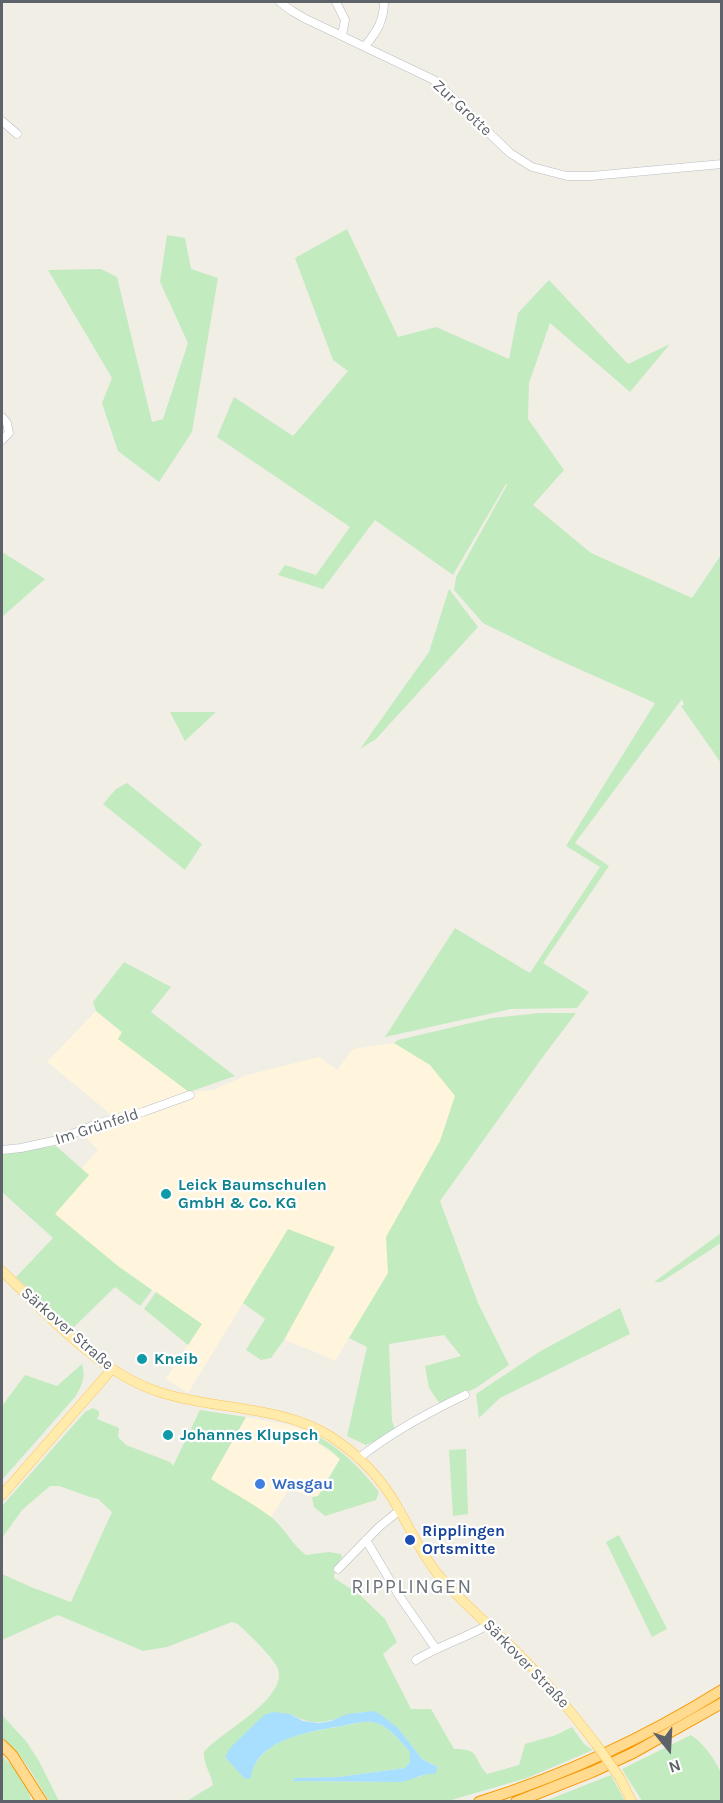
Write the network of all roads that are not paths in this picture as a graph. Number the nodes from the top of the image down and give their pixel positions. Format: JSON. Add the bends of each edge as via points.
{"nodes":[{"id":1,"x":280,"y":2,"type":"edge"},
{"id":2,"x":336,"y":2,"type":"edge"},
{"id":3,"x":384,"y":2,"type":"edge"},
{"id":4,"x":342,"y":35,"type":"junction"},
{"id":5,"x":365,"y":46,"type":"junction"},
{"id":6,"x":2,"y":121,"type":"edge"},
{"id":7,"x":16,"y":134,"type":"dead end"},
{"id":8,"x":722,"y":164,"type":"edge"},
{"id":9,"x":2,"y":417,"type":"edge"},
{"id":10,"x":2,"y":440,"type":"edge"},
{"id":11,"x":190,"y":1095,"type":"dead end"},
{"id":12,"x":2,"y":1150,"type":"edge"},
{"id":13,"x":2,"y":1272,"type":"edge"},
{"id":14,"x":112,"y":1369,"type":"junction"},
{"id":15,"x":465,"y":1395,"type":"dead end"},
{"id":16,"x":359,"y":1458,"type":"junction"},
{"id":17,"x":2,"y":1496,"type":"edge"},
{"id":18,"x":400,"y":1510,"type":"junction"},
{"id":19,"x":366,"y":1540,"type":"junction"},
{"id":20,"x":338,"y":1569,"type":"dead end"},
{"id":21,"x":488,"y":1625,"type":"junction"},
{"id":22,"x":436,"y":1649,"type":"junction"},
{"id":23,"x":416,"y":1660,"type":"dead end"},
{"id":24,"x":722,"y":1690,"type":"edge"},
{"id":25,"x":722,"y":1703,"type":"edge"},
{"id":26,"x":2,"y":1745,"type":"edge"},
{"id":27,"x":42,"y":1802,"type":"edge"},
{"id":28,"x":479,"y":1802,"type":"edge"},
{"id":29,"x":516,"y":1802,"type":"edge"},
{"id":30,"x":632,"y":1802,"type":"edge"}],
"edges":[{"from":1,"to":4,"type":"street","name":"Zur Grotte"},
{"from":2,"to":4,"type":"street","via":[[345,20]]},
{"from":3,"to":5,"type":"street","via":[[382,19]]},
{"from":4,"to":5,"type":"street","name":"Zur Grotte"},
{"from":5,"to":8,"type":"street","name":"Zur Grotte","via":[[434,80],[510,153],[532,167],[567,176],[591,176]]},
{"from":6,"to":7,"type":"street"},
{"from":9,"to":10,"type":"street","via":[[9,428]]},
{"from":11,"to":12,"type":"street","name":"Im Grünfeld","via":[[107,1120],[72,1136]]},
{"from":13,"to":14,"type":"main road","name":"Särkover Straße"},
{"from":14,"to":16,"type":"main road","name":"Särkover Straße","via":[[143,1386],[187,1400],[262,1413],[310,1427]]},
{"from":14,"to":17,"type":"main road"},
{"from":15,"to":16,"type":"street","via":[[430,1411]]},
{"from":16,"to":18,"type":"main road","name":"Särkover Straße"},
{"from":18,"to":19,"type":"street"},
{"from":18,"to":21,"type":"main road","name":"Särkover Straße","via":[[432,1566]]},
{"from":19,"to":20,"type":"street"},
{"from":19,"to":22,"type":"street"},
{"from":21,"to":22,"type":"street"},
{"from":21,"to":30,"type":"main road","name":"Särkover Straße","bridge":true,"via":[[573,1714],[620,1778]]},
{"from":22,"to":23,"type":"street"},
{"from":24,"to":28,"type":"highway","via":[[618,1748],[544,1780]]},
{"from":25,"to":29,"type":"highway","via":[[633,1753]]},
{"from":26,"to":27,"type":"highway"}]}
